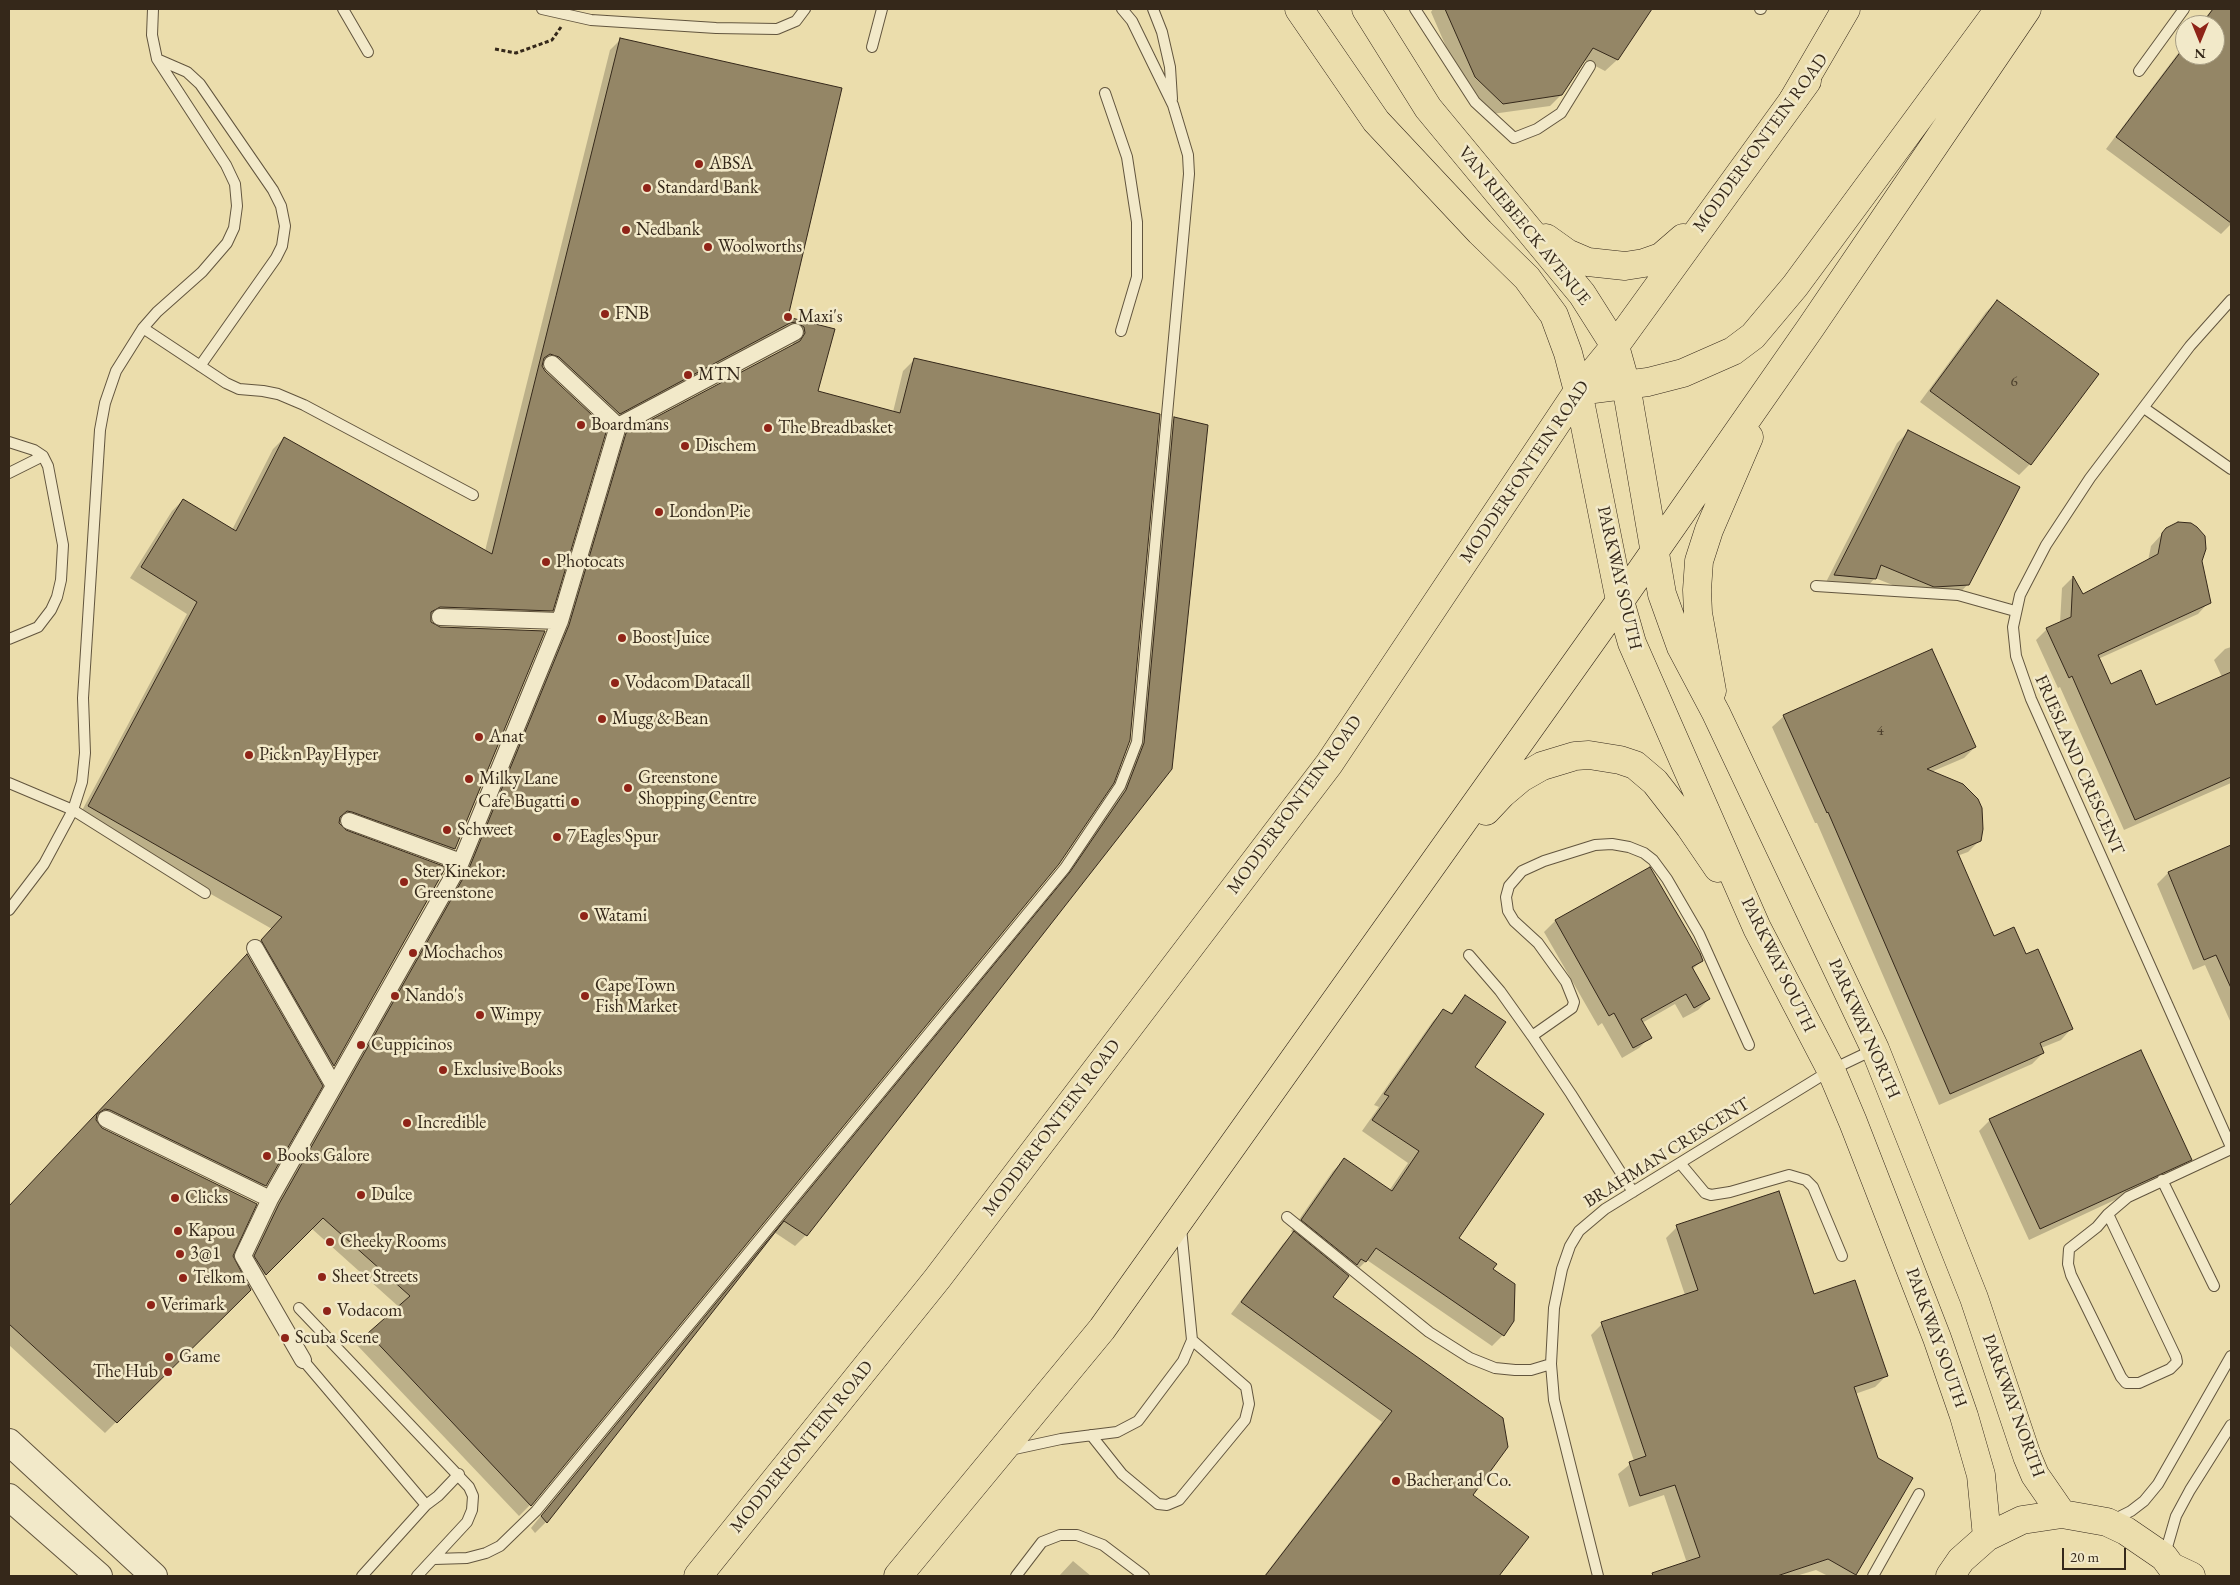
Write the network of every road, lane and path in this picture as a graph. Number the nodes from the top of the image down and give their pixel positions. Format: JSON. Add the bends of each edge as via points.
{"nodes":[{"id":1,"x":153,"y":9,"type":"edge"},
{"id":2,"x":336,"y":9,"type":"edge"},
{"id":3,"x":343,"y":9,"type":"edge"},
{"id":4,"x":542,"y":9,"type":"edge"},
{"id":5,"x":882,"y":9,"type":"edge"},
{"id":6,"x":1122,"y":9,"type":"edge"},
{"id":7,"x":1153,"y":9,"type":"edge"},
{"id":8,"x":1299,"y":9,"type":"edge"},
{"id":9,"x":1366,"y":9,"type":"edge"},
{"id":10,"x":1416,"y":9,"type":"edge"},
{"id":11,"x":1846,"y":9,"type":"edge"},
{"id":12,"x":1859,"y":9,"type":"edge"},
{"id":13,"x":1999,"y":9,"type":"edge"},
{"id":14,"x":2027,"y":9,"type":"edge"},
{"id":15,"x":2184,"y":9,"type":"edge"},
{"id":16,"x":804,"y":10,"type":"edge"},
{"id":17,"x":353,"y":29,"type":"junction"},
{"id":18,"x":552,"y":40,"type":"dead end"},
{"id":19,"x":495,"y":48,"type":"dead end"},
{"id":20,"x":872,"y":48,"type":"dead end"},
{"id":21,"x":368,"y":52,"type":"dead end"},
{"id":22,"x":157,"y":59,"type":"junction"},
{"id":23,"x":1590,"y":66,"type":"dead end"},
{"id":24,"x":2139,"y":71,"type":"dead end"},
{"id":25,"x":1105,"y":93,"type":"dead end"},
{"id":26,"x":1793,"y":100,"type":"junction"},
{"id":27,"x":1173,"y":105,"type":"junction"},
{"id":28,"x":1519,"y":218,"type":"junction"},
{"id":29,"x":1703,"y":223,"type":"junction"},
{"id":30,"x":2231,"y":300,"type":"edge"},
{"id":31,"x":144,"y":328,"type":"junction"},
{"id":32,"x":1121,"y":331,"type":"dead end"},
{"id":33,"x":795,"y":332,"type":"dead end"},
{"id":34,"x":1615,"y":346,"type":"junction"},
{"id":35,"x":552,"y":364,"type":"dead end"},
{"id":36,"x":200,"y":366,"type":"junction"},
{"id":37,"x":1626,"y":384,"type":"junction"},
{"id":38,"x":1771,"y":385,"type":"junction"},
{"id":39,"x":1578,"y":391,"type":"junction"},
{"id":40,"x":2144,"y":408,"type":"junction"},
{"id":41,"x":618,"y":426,"type":"junction"},
{"id":42,"x":9,"y":442,"type":"edge"},
{"id":43,"x":43,"y":456,"type":"junction"},
{"id":44,"x":2231,"y":469,"type":"edge"},
{"id":45,"x":9,"y":473,"type":"edge"},
{"id":46,"x":473,"y":495,"type":"dead end"},
{"id":47,"x":1656,"y":550,"type":"junction"},
{"id":48,"x":1816,"y":586,"type":"dead end"},
{"id":49,"x":1620,"y":601,"type":"junction"},
{"id":50,"x":2016,"y":611,"type":"junction"},
{"id":51,"x":440,"y":617,"type":"dead end"},
{"id":52,"x":560,"y":622,"type":"junction"},
{"id":53,"x":9,"y":639,"type":"edge"},
{"id":54,"x":1716,"y":713,"type":"junction"},
{"id":55,"x":9,"y":783,"type":"edge"},
{"id":56,"x":72,"y":810,"type":"junction"},
{"id":57,"x":349,"y":821,"type":"dead end"},
{"id":58,"x":461,"y":862,"type":"junction"},
{"id":59,"x":205,"y":893,"type":"dead end"},
{"id":60,"x":9,"y":910,"type":"edge"},
{"id":61,"x":1757,"y":928,"type":"junction"},
{"id":62,"x":255,"y":948,"type":"dead end"},
{"id":63,"x":1469,"y":955,"type":"dead end"},
{"id":64,"x":1361,"y":966,"type":"junction"},
{"id":65,"x":1532,"y":1036,"type":"junction"},
{"id":66,"x":1749,"y":1045,"type":"dead end"},
{"id":67,"x":1875,"y":1049,"type":"junction"},
{"id":68,"x":1830,"y":1070,"type":"junction"},
{"id":69,"x":334,"y":1086,"type":"junction"},
{"id":70,"x":106,"y":1119,"type":"dead end"},
{"id":71,"x":2231,"y":1148,"type":"edge"},
{"id":72,"x":1680,"y":1163,"type":"junction"},
{"id":73,"x":2162,"y":1180,"type":"junction"},
{"id":74,"x":1633,"y":1192,"type":"junction"},
{"id":75,"x":270,"y":1199,"type":"junction"},
{"id":76,"x":2108,"y":1214,"type":"junction"},
{"id":77,"x":1287,"y":1217,"type":"dead end"},
{"id":78,"x":1180,"y":1220,"type":"junction"},
{"id":79,"x":1842,"y":1256,"type":"dead end"},
{"id":80,"x":2214,"y":1286,"type":"dead end"},
{"id":81,"x":299,"y":1308,"type":"dead end"},
{"id":82,"x":1192,"y":1340,"type":"junction"},
{"id":83,"x":2231,"y":1356,"type":"edge"},
{"id":84,"x":303,"y":1360,"type":"joint"},
{"id":85,"x":1551,"y":1364,"type":"junction"},
{"id":86,"x":2231,"y":1425,"type":"edge"},
{"id":87,"x":1091,"y":1435,"type":"junction"},
{"id":88,"x":9,"y":1442,"type":"edge"},
{"id":89,"x":1000,"y":1452,"type":"junction"},
{"id":90,"x":459,"y":1474,"type":"junction"},
{"id":91,"x":1919,"y":1494,"type":"dead end"},
{"id":92,"x":9,"y":1498,"type":"edge"},
{"id":93,"x":426,"y":1505,"type":"junction"},
{"id":94,"x":2062,"y":1514,"type":"junction"},
{"id":95,"x":2108,"y":1522,"type":"junction"},
{"id":96,"x":1987,"y":1537,"type":"junction"},
{"id":97,"x":434,"y":1559,"type":"junction"},
{"id":98,"x":2177,"y":1569,"type":"edge"},
{"id":99,"x":99,"y":1576,"type":"edge"},
{"id":100,"x":154,"y":1576,"type":"edge"},
{"id":101,"x":362,"y":1576,"type":"edge"},
{"id":102,"x":417,"y":1576,"type":"edge"},
{"id":103,"x":698,"y":1576,"type":"edge"},
{"id":104,"x":898,"y":1576,"type":"edge"},
{"id":105,"x":1016,"y":1576,"type":"edge"},
{"id":106,"x":1144,"y":1576,"type":"edge"},
{"id":107,"x":1598,"y":1576,"type":"edge"},
{"id":108,"x":1873,"y":1576,"type":"edge"},
{"id":109,"x":1950,"y":1576,"type":"edge"}],
"edges":[{"from":1,"to":22,"type":"lane","via":[[152,36]]},
{"from":2,"to":17,"type":"lane"},
{"from":3,"to":17,"type":"lane"},
{"from":4,"to":16,"type":"lane","via":[[591,20],[777,30],[796,21]]},
{"from":5,"to":20,"type":"lane"},
{"from":6,"to":27,"type":"lane","via":[[1132,21]]},
{"from":7,"to":27,"type":"lane","via":[[1170,67]]},
{"from":8,"to":39,"type":"main road","name":"VAN RIEBEECK AVENUE","via":[[1376,122],[1540,294],[1554,315]]},
{"from":9,"to":28,"type":"main road","name":"VAN RIEBEECK AVENUE","via":[[1428,108]]},
{"from":10,"to":23,"type":"lane","via":[[1475,102],[1514,138],[1537,129],[1561,113]]},
{"from":11,"to":26,"type":"main road"},
{"from":12,"to":26,"type":"main road","name":"MODDERFONTEIN ROAD"},
{"from":13,"to":37,"type":"main road","via":[[1800,278],[1752,336],[1734,351],[1682,373]]},
{"from":14,"to":38,"type":"main road"},
{"from":15,"to":24,"type":"lane"},
{"from":17,"to":21,"type":"lane"},
{"from":18,"to":19,"type":"path","via":[[516,53]]},
{"from":22,"to":31,"type":"lane","via":[[226,165],[235,184],[237,206],[234,228],[227,243]]},
{"from":22,"to":36,"type":"lane","via":[[187,72],[200,84],[273,190],[286,226],[276,258]]},
{"from":25,"to":32,"type":"lane","via":[[1127,157],[1137,222],[1137,277]]},
{"from":26,"to":29,"type":"main road","name":"MODDERFONTEIN ROAD"},
{"from":27,"to":97,"type":"lane","via":[[1188,155],[1190,174],[1137,742],[1120,786],[1065,868],[536,1511],[500,1546],[486,1553],[467,1558]]},
{"from":28,"to":29,"type":"main road","via":[[1567,253],[1588,262],[1625,266],[1660,256]]},
{"from":28,"to":34,"type":"main road","name":"VAN RIEBEECK AVENUE","via":[[1582,294]]},
{"from":29,"to":34,"type":"main road","name":"MODDERFONTEIN ROAD"},
{"from":30,"to":40,"type":"lane","name":"FRIESLAND CRESCENT","via":[[2190,346]]},
{"from":31,"to":36,"type":"lane"},
{"from":31,"to":56,"type":"lane","via":[[116,372],[105,402],[100,430],[83,698],[85,753],[82,782]]},
{"from":33,"to":41,"type":"street"},
{"from":34,"to":37,"type":"main road","name":"VAN RIEBEECK AVENUE"},
{"from":34,"to":39,"type":"main road","name":"MODDERFONTEIN ROAD"},
{"from":35,"to":41,"type":"street"},
{"from":36,"to":46,"type":"lane","via":[[232,386],[278,394],[304,405]]},
{"from":37,"to":39,"type":"main road"},
{"from":37,"to":47,"type":"main road","name":"VAN RIEBEECK AVENUE"},
{"from":38,"to":47,"type":"main road"},
{"from":38,"to":54,"type":"main road","via":[[1699,561],[1698,613]]},
{"from":39,"to":49,"type":"main road","name":"PARKWAY SOUTH"},
{"from":39,"to":103,"type":"main road","name":"MODDERFONTEIN ROAD","via":[[1329,764],[937,1279]]},
{"from":40,"to":44,"type":"lane"},
{"from":40,"to":50,"type":"lane","name":"FRIESLAND CRESCENT","via":[[2090,478],[2046,545],[2020,595]]},
{"from":41,"to":52,"type":"street"},
{"from":42,"to":43,"type":"lane"},
{"from":43,"to":45,"type":"lane"},
{"from":43,"to":53,"type":"lane","via":[[48,466],[63,545],[61,580],[54,604],[38,628]]},
{"from":47,"to":49,"type":"main road"},
{"from":47,"to":54,"type":"main road","name":"PARKWAY NORTH","via":[[1662,594],[1681,647]]},
{"from":48,"to":50,"type":"lane","via":[[1958,595]]},
{"from":49,"to":61,"type":"main road","name":"PARKWAY SOUTH","via":[[1640,664]]},
{"from":49,"to":64,"type":"main road"},
{"from":50,"to":71,"type":"lane","name":"FRIESLAND CRESCENT","via":[[2013,643],[2031,699]]},
{"from":51,"to":52,"type":"street"},
{"from":52,"to":58,"type":"street"},
{"from":54,"to":67,"type":"main road","name":"PARKWAY NORTH"},
{"from":55,"to":56,"type":"lane"},
{"from":56,"to":59,"type":"lane"},
{"from":56,"to":60,"type":"lane","via":[[44,864]]},
{"from":57,"to":58,"type":"street"},
{"from":58,"to":69,"type":"street"},
{"from":61,"to":64,"type":"main road","via":[[1690,827],[1647,773],[1620,760],[1575,756],[1542,766],[1502,794]]},
{"from":61,"to":68,"type":"main road","name":"PARKWAY SOUTH"},
{"from":62,"to":69,"type":"street"},
{"from":63,"to":65,"type":"lane"},
{"from":64,"to":78,"type":"main road"},
{"from":65,"to":66,"type":"lane","via":[[1572,1008],[1574,1002],[1566,982],[1538,943],[1508,911],[1506,897],[1509,886],[1522,871],[1544,860],[1595,845],[1612,844],[1644,854],[1653,860],[1667,879],[1699,934]]},
{"from":65,"to":74,"type":"lane"},
{"from":67,"to":68,"type":"lane","name":"BRAHMAN CRESCENT"},
{"from":67,"to":94,"type":"main road","name":"PARKWAY NORTH","via":[[1974,1298],[2027,1456],[2035,1475]]},
{"from":68,"to":72,"type":"lane","name":"BRAHMAN CRESCENT"},
{"from":68,"to":96,"type":"main road","name":"PARKWAY SOUTH","via":[[1897,1233],[1964,1416],[1981,1476]]},
{"from":69,"to":75,"type":"street"},
{"from":70,"to":75,"type":"street"},
{"from":71,"to":73,"type":"lane"},
{"from":72,"to":74,"type":"lane","name":"BRAHMAN CRESCENT"},
{"from":72,"to":79,"type":"lane","via":[[1710,1195],[1789,1175],[1806,1180],[1813,1187]]},
{"from":73,"to":76,"type":"lane","via":[[2128,1197]]},
{"from":73,"to":80,"type":"lane"},
{"from":74,"to":85,"type":"lane","name":"BRAHMAN CRESCENT","via":[[1590,1221],[1570,1246],[1554,1308]]},
{"from":75,"to":84,"type":"street","via":[[243,1256]]},
{"from":76,"to":76,"type":"lane","via":[[2176,1357],[2170,1369],[2139,1383],[2126,1383],[2121,1377],[2068,1264],[2069,1249]]},
{"from":77,"to":85,"type":"lane","via":[[1428,1332],[1470,1358],[1495,1368],[1515,1370],[1531,1370]]},
{"from":78,"to":82,"type":"lane"},
{"from":78,"to":89,"type":"main road","via":[[1102,1330]]},
{"from":81,"to":90,"type":"lane"},
{"from":82,"to":87,"type":"lane","via":[[1183,1361],[1138,1421],[1117,1432]]},
{"from":82,"to":87,"type":"lane","via":[[1246,1387],[1249,1404],[1245,1420],[1179,1500],[1168,1505],[1158,1504],[1122,1474]]},
{"from":83,"to":95,"type":"lane","via":[[2158,1484],[2131,1511]]},
{"from":84,"to":93,"type":"lane"},
{"from":85,"to":107,"type":"lane","name":"BRAHMAN CRESCENT","via":[[1554,1400]]},
{"from":86,"to":98,"type":"lane","via":[[2176,1516]]},
{"from":87,"to":89,"type":"lane"},
{"from":88,"to":100,"type":"street"},
{"from":89,"to":104,"type":"main road"},
{"from":90,"to":93,"type":"lane"},
{"from":90,"to":97,"type":"lane","via":[[473,1496],[472,1510],[467,1522]]},
{"from":91,"to":108,"type":"lane"},
{"from":92,"to":99,"type":"street"},
{"from":93,"to":101,"type":"lane"},
{"from":94,"to":95,"type":"main road"},
{"from":94,"to":96,"type":"main road","via":[[2022,1520]]},
{"from":95,"to":98,"type":"main road","via":[[2145,1542]]},
{"from":96,"to":109,"type":"main road","via":[[1961,1560]]},
{"from":97,"to":102,"type":"lane"},
{"from":105,"to":106,"type":"lane","via":[[1042,1542],[1060,1535],[1077,1535],[1103,1545]]}]}
